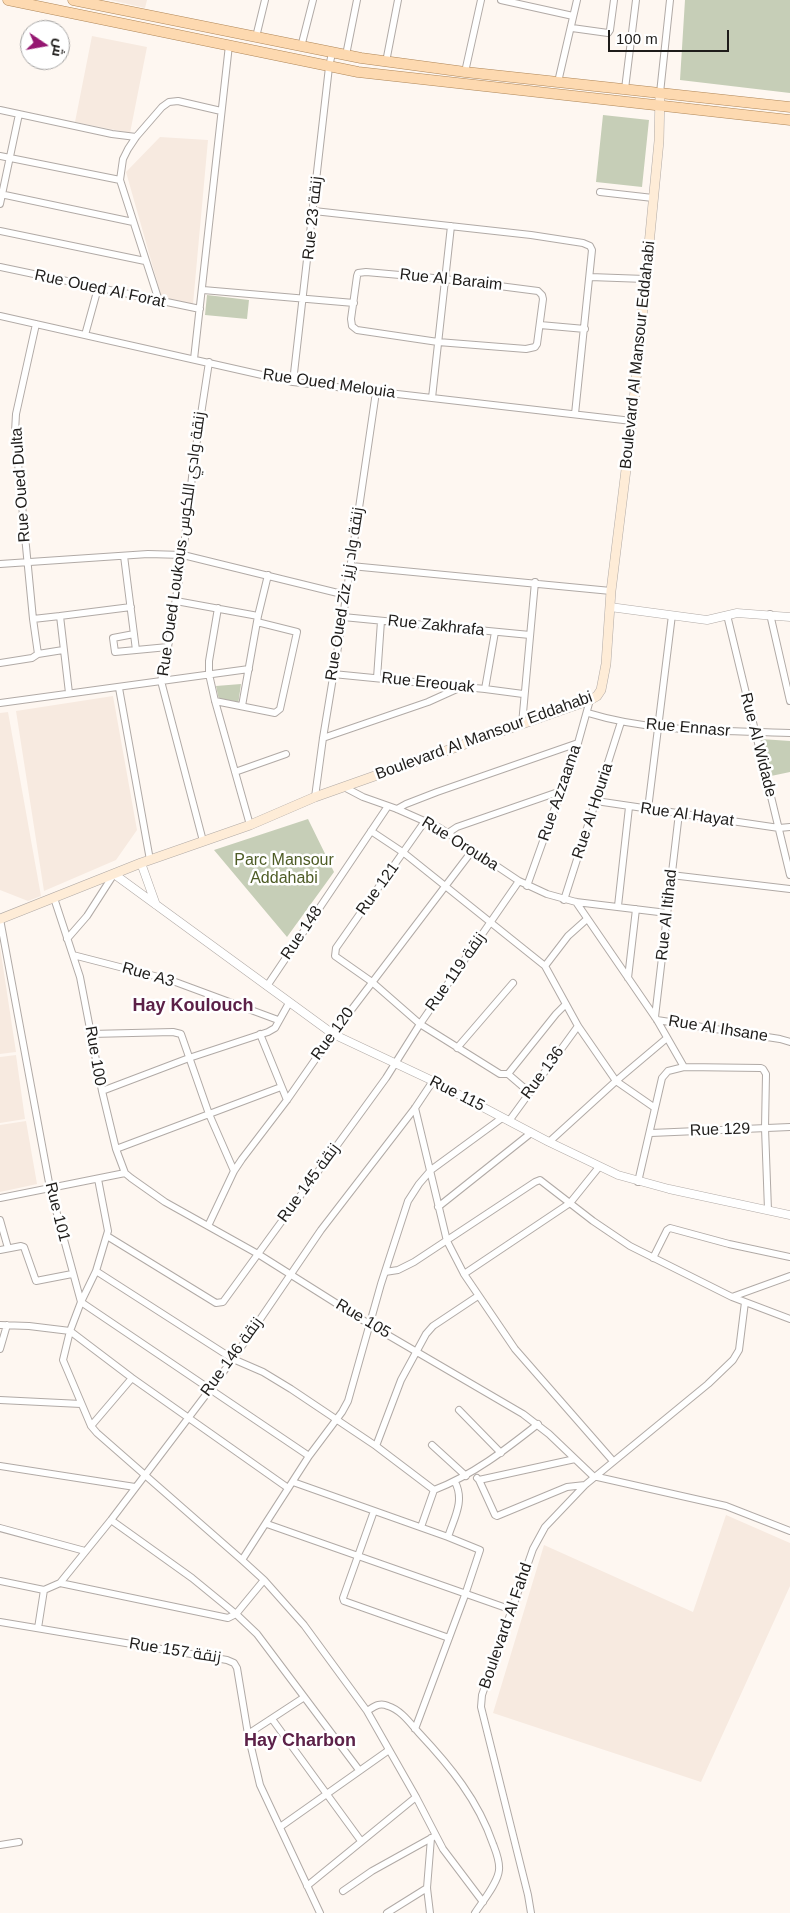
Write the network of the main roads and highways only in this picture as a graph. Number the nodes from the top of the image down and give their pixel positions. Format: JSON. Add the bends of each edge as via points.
{"nodes":[{"id":1,"x":8,"y":0,"type":"edge"},
{"id":2,"x":73,"y":0,"type":"edge"},
{"id":3,"x":660,"y":93,"type":"junction"},
{"id":4,"x":660,"y":106,"type":"junction"},
{"id":5,"x":790,"y":107,"type":"edge"},
{"id":6,"x":790,"y":120,"type":"edge"},
{"id":7,"x":0,"y":919,"type":"edge"}],
"edges":[{"from":1,"to":4,"type":"main road","via":[[358,72]]},
{"from":2,"to":3,"type":"main road","via":[[386,62]]},
{"from":3,"to":4,"type":"main road","name":"Boulevard Al Mansour Eddahabi"},
{"from":3,"to":5,"type":"main road"},
{"from":4,"to":6,"type":"main road"},
{"from":4,"to":7,"type":"main road","name":"Boulevard Al Mansour Eddahabi","via":[[661,124],[632,422],[611,591],[607,654],[601,690],[597,696],[315,797],[250,825]]}]}
